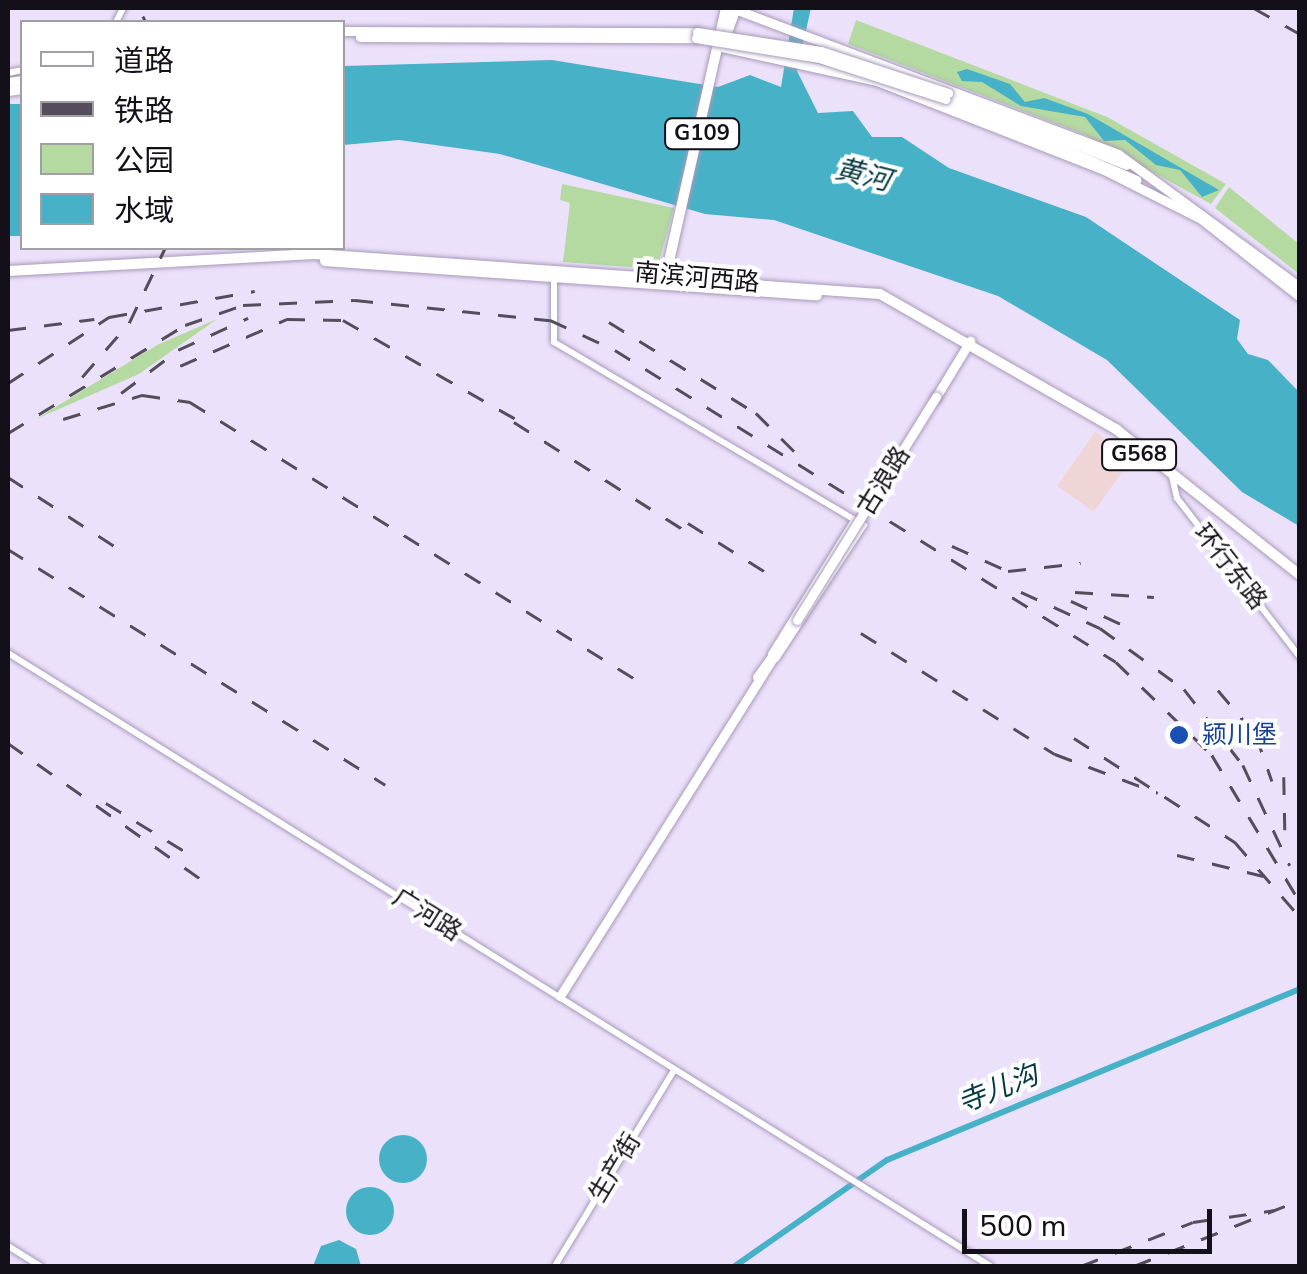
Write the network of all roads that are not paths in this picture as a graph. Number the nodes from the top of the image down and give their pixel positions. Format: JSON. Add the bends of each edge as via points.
{"nodes":[{"id":1,"x":732,"y":8,"type":"edge"},
{"id":2,"x":345,"y":34,"type":"edge"},
{"id":3,"x":722,"y":49,"type":"junction"},
{"id":4,"x":947,"y":96,"type":"junction"},
{"id":5,"x":1190,"y":200,"type":"junction"},
{"id":6,"x":1205,"y":221,"type":"junction"},
{"id":7,"x":8,"y":274,"type":"edge"},
{"id":8,"x":554,"y":276,"type":"junction"},
{"id":9,"x":665,"y":281,"type":"junction"},
{"id":10,"x":1300,"y":287,"type":"edge"},
{"id":11,"x":1300,"y":297,"type":"edge"},
{"id":12,"x":968,"y":343,"type":"junction"},
{"id":13,"x":1171,"y":476,"type":"junction"},
{"id":14,"x":855,"y":520,"type":"junction"},
{"id":15,"x":1300,"y":579,"type":"edge"},
{"id":16,"x":8,"y":653,"type":"edge"},
{"id":17,"x":773,"y":657,"type":"junction"},
{"id":18,"x":1300,"y":657,"type":"edge"},
{"id":19,"x":560,"y":996,"type":"junction"},
{"id":20,"x":674,"y":1070,"type":"junction"},
{"id":21,"x":8,"y":1246,"type":"edge"},
{"id":22,"x":40,"y":1266,"type":"edge"},
{"id":23,"x":555,"y":1266,"type":"edge"},
{"id":24,"x":990,"y":1266,"type":"edge"}],
"edges":[{"from":1,"to":3,"type":"highway","number":"G109"},
{"from":1,"to":5,"type":"main road","via":[[1077,136]]},
{"from":2,"to":4,"type":"main road","bridge":true,"via":[[696,35],[821,51]]},
{"from":3,"to":6,"type":"main road","bridge":true,"via":[[814,64],[1008,130]]},
{"from":3,"to":9,"type":"highway","number":"G109"},
{"from":4,"to":5,"type":"main road","via":[[1097,152]]},
{"from":4,"to":6,"type":"main road","via":[[1112,166]]},
{"from":5,"to":10,"type":"main road"},
{"from":6,"to":11,"type":"main road"},
{"from":7,"to":8,"type":"highway","name":"南滨河西路","via":[[315,260]]},
{"from":7,"to":9,"type":"highway","name":"南滨河西路","via":[[314,254]]},
{"from":8,"to":9,"type":"highway","name":"南滨河西路"},
{"from":8,"to":14,"type":"street","via":[[554,342]]},
{"from":9,"to":12,"type":"highway","name":"南滨河西路","number":"G568","via":[[882,302]]},
{"from":12,"to":13,"type":"highway","name":"南滨河西路","number":"G568"},
{"from":12,"to":17,"type":"main road","name":"古浪路","bridge":true},
{"from":13,"to":15,"type":"highway","name":"南滨河西路","number":"G568"},
{"from":13,"to":18,"type":"street","name":"环行东路"},
{"from":14,"to":17,"type":"street","name":"古浪路"},
{"from":14,"to":17,"type":"street","name":"古浪路","via":[[864,525]]},
{"from":16,"to":19,"type":"street","name":"广河路"},
{"from":17,"to":19,"type":"main road","name":"古浪路"},
{"from":19,"to":20,"type":"street","name":"广河路"},
{"from":20,"to":23,"type":"street","name":"生产街"},
{"from":20,"to":24,"type":"street","name":"广河路"},
{"from":21,"to":22,"type":"street"}]}
